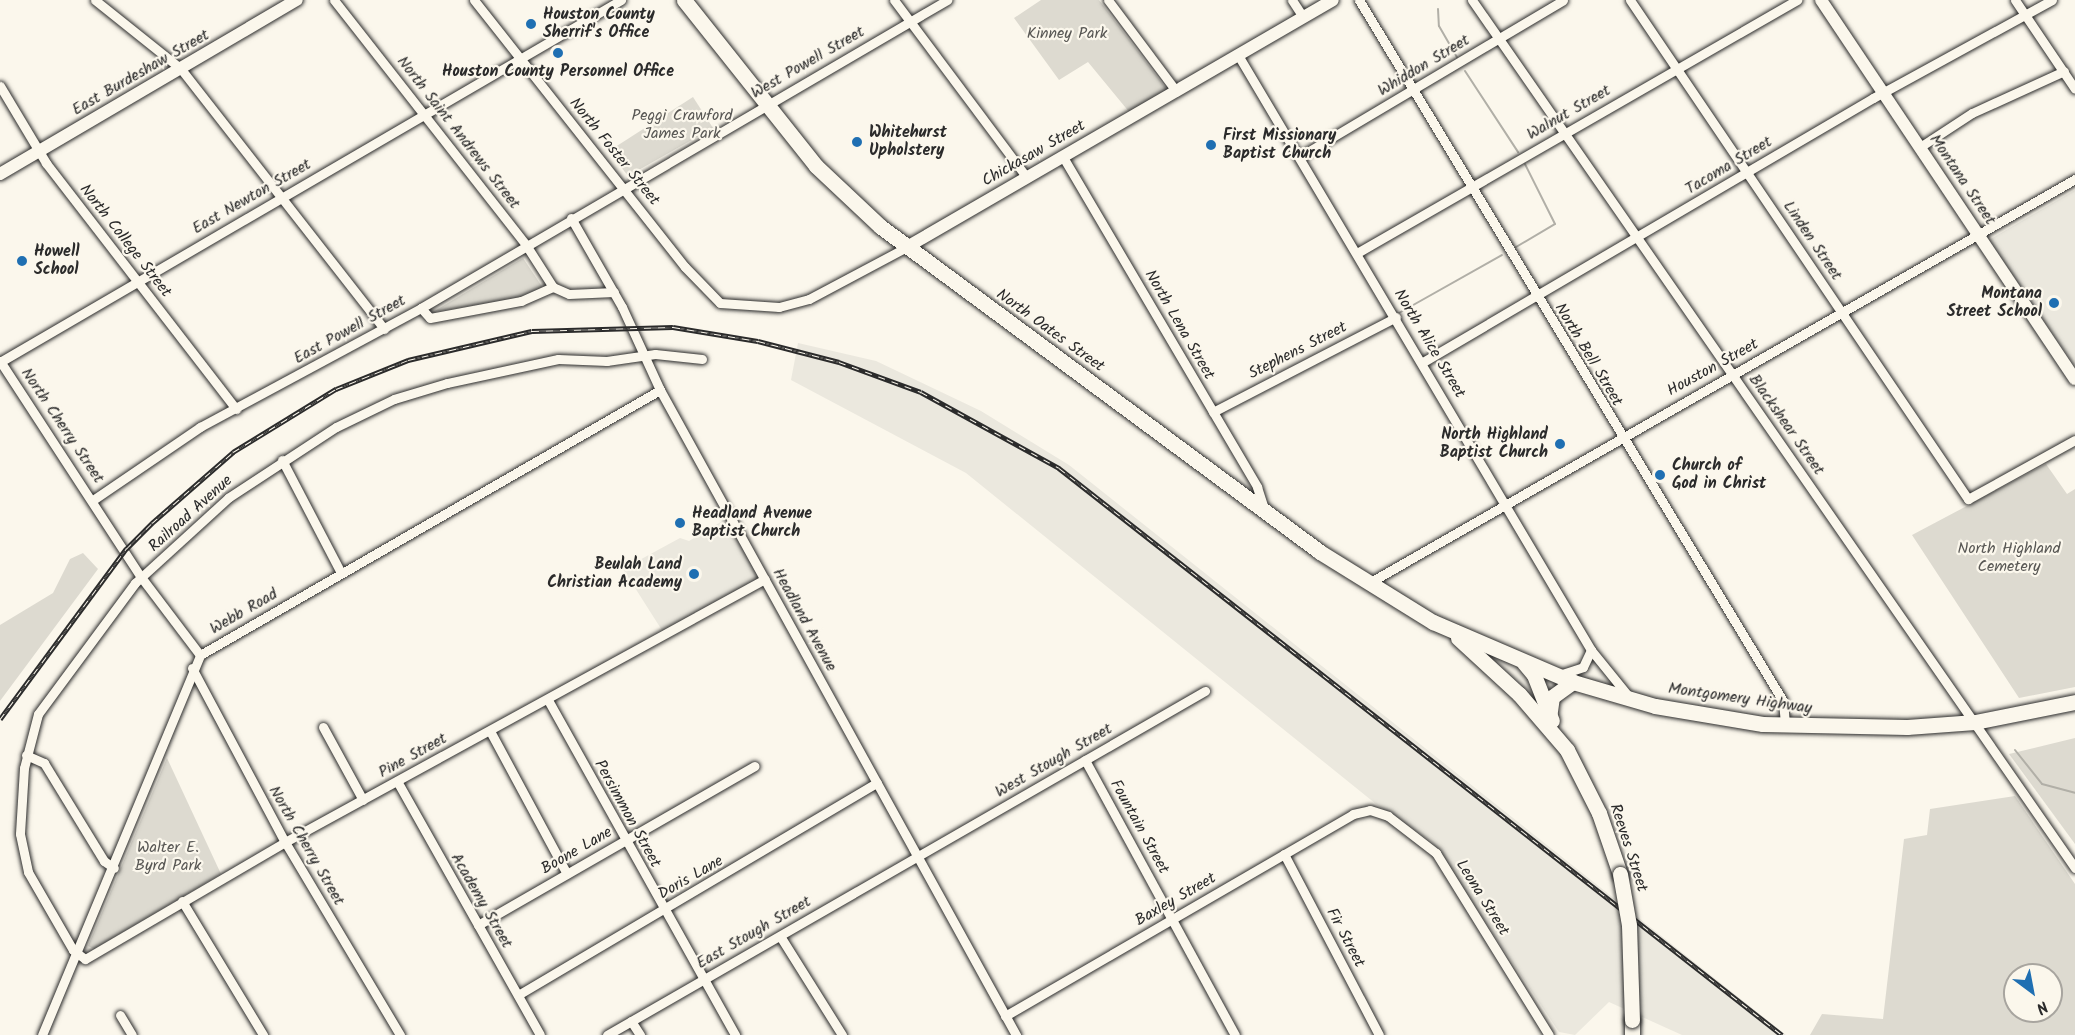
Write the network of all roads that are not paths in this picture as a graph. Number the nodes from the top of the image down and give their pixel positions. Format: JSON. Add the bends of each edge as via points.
{"nodes":[{"id":1,"x":95,"y":0,"type":"edge"},
{"id":2,"x":297,"y":0,"type":"edge"},
{"id":3,"x":334,"y":0,"type":"edge"},
{"id":4,"x":474,"y":0,"type":"edge"},
{"id":5,"x":621,"y":0,"type":"edge"},
{"id":6,"x":684,"y":0,"type":"edge"},
{"id":7,"x":894,"y":0,"type":"edge"},
{"id":8,"x":947,"y":0,"type":"edge"},
{"id":9,"x":1108,"y":0,"type":"edge"},
{"id":10,"x":1292,"y":0,"type":"edge"},
{"id":11,"x":1333,"y":0,"type":"edge"},
{"id":12,"x":1359,"y":0,"type":"edge"},
{"id":13,"x":1472,"y":0,"type":"edge"},
{"id":14,"x":1563,"y":0,"type":"edge"},
{"id":15,"x":1630,"y":0,"type":"edge"},
{"id":16,"x":1797,"y":0,"type":"edge"},
{"id":17,"x":1821,"y":0,"type":"edge"},
{"id":18,"x":2015,"y":0,"type":"edge"},
{"id":19,"x":2052,"y":0,"type":"edge"},
{"id":20,"x":2026,"y":15,"type":"junction"},
{"id":21,"x":1303,"y":17,"type":"junction"},
{"id":22,"x":910,"y":21,"type":"junction"},
{"id":23,"x":1499,"y":38,"type":"junction"},
{"id":24,"x":1238,"y":55,"type":"junction"},
{"id":25,"x":520,"y":59,"type":"junction"},
{"id":26,"x":182,"y":69,"type":"junction"},
{"id":27,"x":1677,"y":69,"type":"junction"},
{"id":28,"x":2064,"y":71,"type":"junction"},
{"id":29,"x":0,"y":86,"type":"edge"},
{"id":30,"x":2075,"y":89,"type":"edge"},
{"id":31,"x":1176,"y":91,"type":"junction"},
{"id":32,"x":1413,"y":91,"type":"junction"},
{"id":33,"x":1884,"y":93,"type":"junction"},
{"id":34,"x":766,"y":105,"type":"junction"},
{"id":35,"x":424,"y":114,"type":"junction"},
{"id":36,"x":1564,"y":133,"type":"junction"},
{"id":37,"x":1920,"y":147,"type":"junction"},
{"id":38,"x":39,"y":152,"type":"junction"},
{"id":39,"x":1063,"y":157,"type":"junction"},
{"id":40,"x":1299,"y":157,"type":"junction"},
{"id":41,"x":1747,"y":172,"type":"junction"},
{"id":42,"x":0,"y":174,"type":"edge"},
{"id":43,"x":1027,"y":178,"type":"junction"},
{"id":44,"x":2075,"y":179,"type":"edge"},
{"id":45,"x":1470,"y":187,"type":"junction"},
{"id":46,"x":622,"y":188,"type":"junction"},
{"id":47,"x":282,"y":197,"type":"junction"},
{"id":48,"x":571,"y":218,"type":"junction"},
{"id":49,"x":1637,"y":237,"type":"junction"},
{"id":50,"x":1979,"y":237,"type":"junction"},
{"id":51,"x":526,"y":245,"type":"junction"},
{"id":52,"x":907,"y":247,"type":"junction"},
{"id":53,"x":1357,"y":253,"type":"junction"},
{"id":54,"x":137,"y":281,"type":"junction"},
{"id":55,"x":553,"y":287,"type":"junction"},
{"id":56,"x":614,"y":292,"type":"junction"},
{"id":57,"x":1537,"y":299,"type":"junction"},
{"id":58,"x":421,"y":308,"type":"junction"},
{"id":59,"x":742,"y":308,"type":"joint"},
{"id":60,"x":1842,"y":313,"type":"junction"},
{"id":61,"x":1396,"y":317,"type":"junction"},
{"id":62,"x":384,"y":329,"type":"junction"},
{"id":63,"x":642,"y":357,"type":"junction"},
{"id":64,"x":702,"y":359,"type":"dead end"},
{"id":65,"x":0,"y":361,"type":"edge"},
{"id":66,"x":1423,"y":362,"type":"junction"},
{"id":67,"x":1732,"y":374,"type":"junction"},
{"id":68,"x":2075,"y":379,"type":"edge"},
{"id":69,"x":660,"y":390,"type":"junction"},
{"id":70,"x":236,"y":409,"type":"junction"},
{"id":71,"x":1213,"y":412,"type":"junction"},
{"id":72,"x":1620,"y":438,"type":"junction"},
{"id":73,"x":2075,"y":440,"type":"edge"},
{"id":74,"x":282,"y":460,"type":"junction"},
{"id":75,"x":93,"y":500,"type":"junction"},
{"id":76,"x":1506,"y":501,"type":"junction"},
{"id":77,"x":1264,"y":511,"type":"junction"},
{"id":78,"x":341,"y":573,"type":"junction"},
{"id":79,"x":141,"y":577,"type":"junction"},
{"id":80,"x":765,"y":579,"type":"junction"},
{"id":81,"x":1367,"y":584,"type":"junction"},
{"id":82,"x":1449,"y":629,"type":"junction"},
{"id":83,"x":1591,"y":650,"type":"junction"},
{"id":84,"x":200,"y":655,"type":"junction"},
{"id":85,"x":192,"y":668,"type":"junction"},
{"id":86,"x":1545,"y":674,"type":"junction"},
{"id":87,"x":1573,"y":682,"type":"junction"},
{"id":88,"x":1205,"y":691,"type":"dead end"},
{"id":89,"x":1631,"y":699,"type":"junction"},
{"id":90,"x":548,"y":700,"type":"junction"},
{"id":91,"x":2075,"y":702,"type":"edge"},
{"id":92,"x":1533,"y":709,"type":"junction"},
{"id":93,"x":1549,"y":718,"type":"junction"},
{"id":94,"x":1976,"y":722,"type":"junction"},
{"id":95,"x":1785,"y":726,"type":"junction"},
{"id":96,"x":323,"y":727,"type":"dead end"},
{"id":97,"x":490,"y":731,"type":"junction"},
{"id":98,"x":1567,"y":750,"type":"junction"},
{"id":99,"x":26,"y":755,"type":"junction"},
{"id":100,"x":1085,"y":760,"type":"junction"},
{"id":101,"x":754,"y":766,"type":"dead end"},
{"id":102,"x":397,"y":781,"type":"junction"},
{"id":103,"x":877,"y":783,"type":"junction"},
{"id":104,"x":363,"y":800,"type":"junction"},
{"id":105,"x":1361,"y":810,"type":"joint"},
{"id":106,"x":625,"y":841,"type":"junction"},
{"id":107,"x":285,"y":842,"type":"junction"},
{"id":108,"x":1284,"y":855,"type":"junction"},
{"id":109,"x":917,"y":857,"type":"junction"},
{"id":110,"x":114,"y":868,"type":"junction"},
{"id":111,"x":2075,"y":868,"type":"edge"},
{"id":112,"x":567,"y":874,"type":"junction"},
{"id":113,"x":182,"y":901,"type":"junction"},
{"id":114,"x":663,"y":911,"type":"junction"},
{"id":115,"x":1172,"y":919,"type":"junction"},
{"id":116,"x":478,"y":925,"type":"junction"},
{"id":117,"x":780,"y":936,"type":"junction"},
{"id":118,"x":77,"y":955,"type":"junction"},
{"id":119,"x":701,"y":981,"type":"junction"},
{"id":120,"x":518,"y":995,"type":"junction"},
{"id":121,"x":120,"y":1015,"type":"dead end"},
{"id":122,"x":1005,"y":1016,"type":"junction"},
{"id":123,"x":631,"y":1021,"type":"junction"},
{"id":124,"x":1632,"y":1027,"type":"edge"},
{"id":125,"x":42,"y":1035,"type":"edge"},
{"id":126,"x":132,"y":1035,"type":"edge"},
{"id":127,"x":263,"y":1035,"type":"edge"},
{"id":128,"x":400,"y":1035,"type":"edge"},
{"id":129,"x":540,"y":1035,"type":"edge"},
{"id":130,"x":607,"y":1035,"type":"edge"},
{"id":131,"x":640,"y":1035,"type":"edge"},
{"id":132,"x":735,"y":1035,"type":"edge"},
{"id":133,"x":842,"y":1035,"type":"edge"},
{"id":134,"x":1016,"y":1035,"type":"edge"},
{"id":135,"x":1235,"y":1035,"type":"edge"},
{"id":136,"x":1379,"y":1035,"type":"edge"},
{"id":137,"x":1549,"y":1035,"type":"edge"}],
"edges":[{"from":1,"to":26,"type":"street"},
{"from":2,"to":26,"type":"street","name":"East Burdeshaw Street"},
{"from":3,"to":35,"type":"street","name":"North Saint Andrews Street"},
{"from":4,"to":25,"type":"street","name":"North Foster Street"},
{"from":5,"to":25,"type":"street","name":"East Newton Street"},
{"from":6,"to":34,"type":"main road","name":"North Oates Street"},
{"from":7,"to":22,"type":"street"},
{"from":8,"to":22,"type":"street","name":"West Powell Street"},
{"from":9,"to":31,"type":"street"},
{"from":10,"to":21,"type":"street"},
{"from":11,"to":21,"type":"street","name":"Chickasaw Street"},
{"from":12,"to":32,"type":"street","name":"North Bell Street"},
{"from":13,"to":23,"type":"street","name":"Blackshear Street"},
{"from":14,"to":23,"type":"street","name":"Whiddon Street"},
{"from":15,"to":27,"type":"street","name":"Linden Street"},
{"from":16,"to":27,"type":"street","name":"Walnut Street"},
{"from":17,"to":33,"type":"street","name":"Montana Street"},
{"from":18,"to":20,"type":"street"},
{"from":19,"to":20,"type":"street","name":"Tacoma Street"},
{"from":20,"to":28,"type":"street"},
{"from":20,"to":33,"type":"street","name":"Tacoma Street"},
{"from":21,"to":24,"type":"street","name":"Chickasaw Street"},
{"from":22,"to":34,"type":"street","name":"West Powell Street"},
{"from":22,"to":43,"type":"street"},
{"from":23,"to":32,"type":"street","name":"Whiddon Street"},
{"from":23,"to":36,"type":"street","name":"Blackshear Street"},
{"from":24,"to":31,"type":"street","name":"Chickasaw Street"},
{"from":24,"to":40,"type":"street","name":"North Alice Street"},
{"from":25,"to":35,"type":"street","name":"East Newton Street"},
{"from":25,"to":46,"type":"street","name":"North Foster Street"},
{"from":26,"to":38,"type":"street","name":"East Burdeshaw Street"},
{"from":26,"to":47,"type":"street"},
{"from":27,"to":36,"type":"street","name":"Walnut Street"},
{"from":27,"to":41,"type":"street","name":"Linden Street"},
{"from":28,"to":30,"type":"street"},
{"from":28,"to":37,"type":"street","via":[[1972,113]]},
{"from":29,"to":38,"type":"street","name":"North College Street"},
{"from":31,"to":39,"type":"street","name":"Chickasaw Street"},
{"from":32,"to":40,"type":"street","name":"Whiddon Street"},
{"from":32,"to":45,"type":"street","name":"North Bell Street"},
{"from":33,"to":37,"type":"street","name":"Montana Street"},
{"from":33,"to":41,"type":"street","name":"Tacoma Street"},
{"from":34,"to":46,"type":"street","name":"West Powell Street"},
{"from":34,"to":52,"type":"main road","name":"North Oates Street","via":[[830,182]]},
{"from":35,"to":47,"type":"street","name":"East Newton Street"},
{"from":35,"to":51,"type":"street","name":"North Saint Andrews Street"},
{"from":36,"to":45,"type":"street","name":"Walnut Street"},
{"from":36,"to":49,"type":"street","name":"Blackshear Street"},
{"from":37,"to":50,"type":"street","name":"Montana Street"},
{"from":38,"to":42,"type":"street","name":"East Burdeshaw Street"},
{"from":38,"to":54,"type":"street","name":"North College Street"},
{"from":39,"to":43,"type":"street","name":"Chickasaw Street"},
{"from":39,"to":71,"type":"street","name":"North Lena Street"},
{"from":40,"to":53,"type":"street","name":"North Alice Street"},
{"from":41,"to":49,"type":"street","name":"Tacoma Street"},
{"from":41,"to":60,"type":"street","name":"Linden Street"},
{"from":43,"to":52,"type":"street","name":"Chickasaw Street"},
{"from":44,"to":50,"type":"street","name":"Houston Street"},
{"from":45,"to":53,"type":"street","name":"Walnut Street"},
{"from":45,"to":57,"type":"street","name":"North Bell Street"},
{"from":46,"to":48,"type":"street","name":"East Powell Street"},
{"from":46,"to":59,"type":"street","name":"North Foster Street","via":[[699,282],[720,303]]},
{"from":47,"to":54,"type":"street","name":"East Newton Street"},
{"from":47,"to":62,"type":"street"},
{"from":48,"to":51,"type":"street","name":"East Powell Street"},
{"from":48,"to":56,"type":"street","name":"Headland Avenue"},
{"from":49,"to":57,"type":"street","name":"Tacoma Street"},
{"from":49,"to":67,"type":"street","name":"Blackshear Street"},
{"from":50,"to":60,"type":"street","name":"Houston Street"},
{"from":50,"to":68,"type":"street","name":"Montana Street"},
{"from":51,"to":55,"type":"street","name":"North Saint Andrews Street"},
{"from":51,"to":58,"type":"street","name":"East Powell Street"},
{"from":52,"to":59,"type":"street","name":"Chickasaw Street","via":[[809,299]]},
{"from":52,"to":77,"type":"main road","name":"North Oates Street"},
{"from":53,"to":61,"type":"street","name":"North Alice Street"},
{"from":54,"to":65,"type":"street","name":"East Newton Street"},
{"from":54,"to":70,"type":"street","name":"North College Street"},
{"from":55,"to":56,"type":"street","via":[[569,294]]},
{"from":55,"to":58,"type":"street","via":[[521,301],[430,318]]},
{"from":56,"to":63,"type":"street","name":"Headland Avenue"},
{"from":57,"to":66,"type":"street","name":"Tacoma Street"},
{"from":57,"to":72,"type":"street","name":"North Bell Street"},
{"from":58,"to":62,"type":"street","name":"East Powell Street"},
{"from":60,"to":67,"type":"street","name":"Houston Street"},
{"from":60,"to":73,"type":"street","name":"Linden Street","via":[[1968,499]]},
{"from":61,"to":66,"type":"street","name":"North Alice Street"},
{"from":61,"to":71,"type":"street","name":"Stephens Street"},
{"from":62,"to":70,"type":"street","name":"East Powell Street"},
{"from":63,"to":64,"type":"street","name":"Railroad Avenue"},
{"from":63,"to":69,"type":"street","name":"Headland Avenue"},
{"from":63,"to":74,"type":"street","name":"Railroad Avenue","via":[[547,360],[447,383],[368,411]]},
{"from":65,"to":75,"type":"street","name":"North Cherry Street"},
{"from":66,"to":76,"type":"street","name":"North Alice Street"},
{"from":67,"to":72,"type":"street","name":"Houston Street"},
{"from":67,"to":94,"type":"street","name":"Blackshear Street"},
{"from":69,"to":78,"type":"street","name":"Webb Road"},
{"from":69,"to":80,"type":"street","name":"Headland Avenue"},
{"from":70,"to":75,"type":"street","name":"East Powell Street"},
{"from":71,"to":77,"type":"street","name":"North Lena Street","via":[[1257,487]]},
{"from":72,"to":76,"type":"street","name":"Houston Street"},
{"from":72,"to":95,"type":"street","name":"North Bell Street","via":[[1783,701]]},
{"from":74,"to":78,"type":"street"},
{"from":74,"to":79,"type":"street","name":"Railroad Avenue","via":[[228,498]]},
{"from":75,"to":79,"type":"street","name":"North Cherry Street"},
{"from":76,"to":81,"type":"street","name":"Houston Street"},
{"from":76,"to":83,"type":"street","name":"North Alice Street"},
{"from":77,"to":81,"type":"main road","name":"North Oates Street"},
{"from":78,"to":84,"type":"street","name":"Webb Road"},
{"from":79,"to":84,"type":"street","name":"North Cherry Street"},
{"from":79,"to":99,"type":"street","name":"Railroad Avenue","via":[[46,701]]},
{"from":80,"to":90,"type":"street","name":"Pine Street"},
{"from":80,"to":103,"type":"street","name":"Headland Avenue"},
{"from":81,"to":82,"type":"main road","name":"North Oates Street"},
{"from":82,"to":86,"type":"main road","name":"Montgomery Highway"},
{"from":82,"to":92,"type":"main road","name":"Reeves Street"},
{"from":83,"to":86,"type":"street","via":[[1583,667]]},
{"from":83,"to":89,"type":"street","name":"North Alice Street"},
{"from":84,"to":85,"type":"street","name":"Webb Road"},
{"from":85,"to":107,"type":"street","name":"North Cherry Street"},
{"from":85,"to":110,"type":"street","name":"Webb Road"},
{"from":86,"to":87,"type":"main road","name":"Montgomery Highway"},
{"from":86,"to":92,"type":"main road","via":[[1528,690]]},
{"from":86,"to":93,"type":"main road","name":"Reeves Street"},
{"from":87,"to":89,"type":"main road","name":"Montgomery Highway"},
{"from":87,"to":93,"type":"main road","via":[[1552,697]]},
{"from":88,"to":100,"type":"street","name":"West Stough Street"},
{"from":89,"to":95,"type":"main road","name":"Montgomery Highway"},
{"from":90,"to":97,"type":"street","name":"Pine Street"},
{"from":90,"to":106,"type":"street","name":"Persimmon Street"},
{"from":91,"to":94,"type":"main road","name":"Montgomery Highway"},
{"from":92,"to":98,"type":"main road","name":"Reeves Street"},
{"from":93,"to":98,"type":"main road","name":"Reeves Street"},
{"from":94,"to":95,"type":"main road","name":"Montgomery Highway","via":[[1866,729]]},
{"from":94,"to":111,"type":"street","name":"Blackshear Street"},
{"from":96,"to":104,"type":"street"},
{"from":97,"to":102,"type":"street","name":"Pine Street"},
{"from":97,"to":112,"type":"street"},
{"from":98,"to":124,"type":"main road","name":"Reeves Street","bridge":true,"via":[[1599,813],[1620,874],[1629,925]]},
{"from":99,"to":110,"type":"street","via":[[44,763],[104,861]]},
{"from":99,"to":118,"type":"street","name":"Railroad Avenue","via":[[23,859]]},
{"from":100,"to":109,"type":"street","name":"West Stough Street"},
{"from":100,"to":115,"type":"street","name":"Fountain Street"},
{"from":101,"to":106,"type":"street","name":"Boone Lane"},
{"from":102,"to":104,"type":"street","name":"Pine Street"},
{"from":102,"to":116,"type":"street","name":"Academy Street"},
{"from":103,"to":109,"type":"street","name":"Headland Avenue"},
{"from":103,"to":114,"type":"street","name":"Doris Lane"},
{"from":104,"to":107,"type":"street","name":"Pine Street"},
{"from":105,"to":108,"type":"street","name":"Baxley Street"},
{"from":105,"to":137,"type":"street","name":"Leona Street","via":[[1388,816],[1436,853]]},
{"from":106,"to":112,"type":"street","name":"Boone Lane"},
{"from":106,"to":114,"type":"street","name":"Persimmon Street"},
{"from":107,"to":113,"type":"street","name":"Pine Street"},
{"from":107,"to":128,"type":"street","name":"North Cherry Street"},
{"from":108,"to":115,"type":"street","name":"Baxley Street"},
{"from":108,"to":136,"type":"street","name":"Fir Street"},
{"from":109,"to":117,"type":"street","name":"East Stough Street"},
{"from":109,"to":122,"type":"street","name":"Headland Avenue"},
{"from":110,"to":118,"type":"street","name":"Webb Road"},
{"from":112,"to":116,"type":"street","name":"Boone Lane"},
{"from":113,"to":118,"type":"street","name":"Pine Street","via":[[85,959]]},
{"from":113,"to":127,"type":"street"},
{"from":114,"to":119,"type":"street","name":"Persimmon Street"},
{"from":114,"to":120,"type":"street","name":"Doris Lane"},
{"from":115,"to":122,"type":"street","name":"Baxley Street"},
{"from":115,"to":135,"type":"street","name":"Fountain Street"},
{"from":116,"to":120,"type":"street","name":"Academy Street"},
{"from":117,"to":119,"type":"street","name":"East Stough Street"},
{"from":117,"to":133,"type":"street"},
{"from":118,"to":125,"type":"street","name":"Webb Road"},
{"from":119,"to":123,"type":"street","name":"East Stough Street"},
{"from":119,"to":132,"type":"street","name":"Persimmon Street"},
{"from":120,"to":129,"type":"street","name":"Academy Street"},
{"from":121,"to":126,"type":"street"},
{"from":122,"to":134,"type":"street","name":"Headland Avenue"},
{"from":123,"to":130,"type":"street","name":"East Stough Street"},
{"from":123,"to":131,"type":"street"}]}
